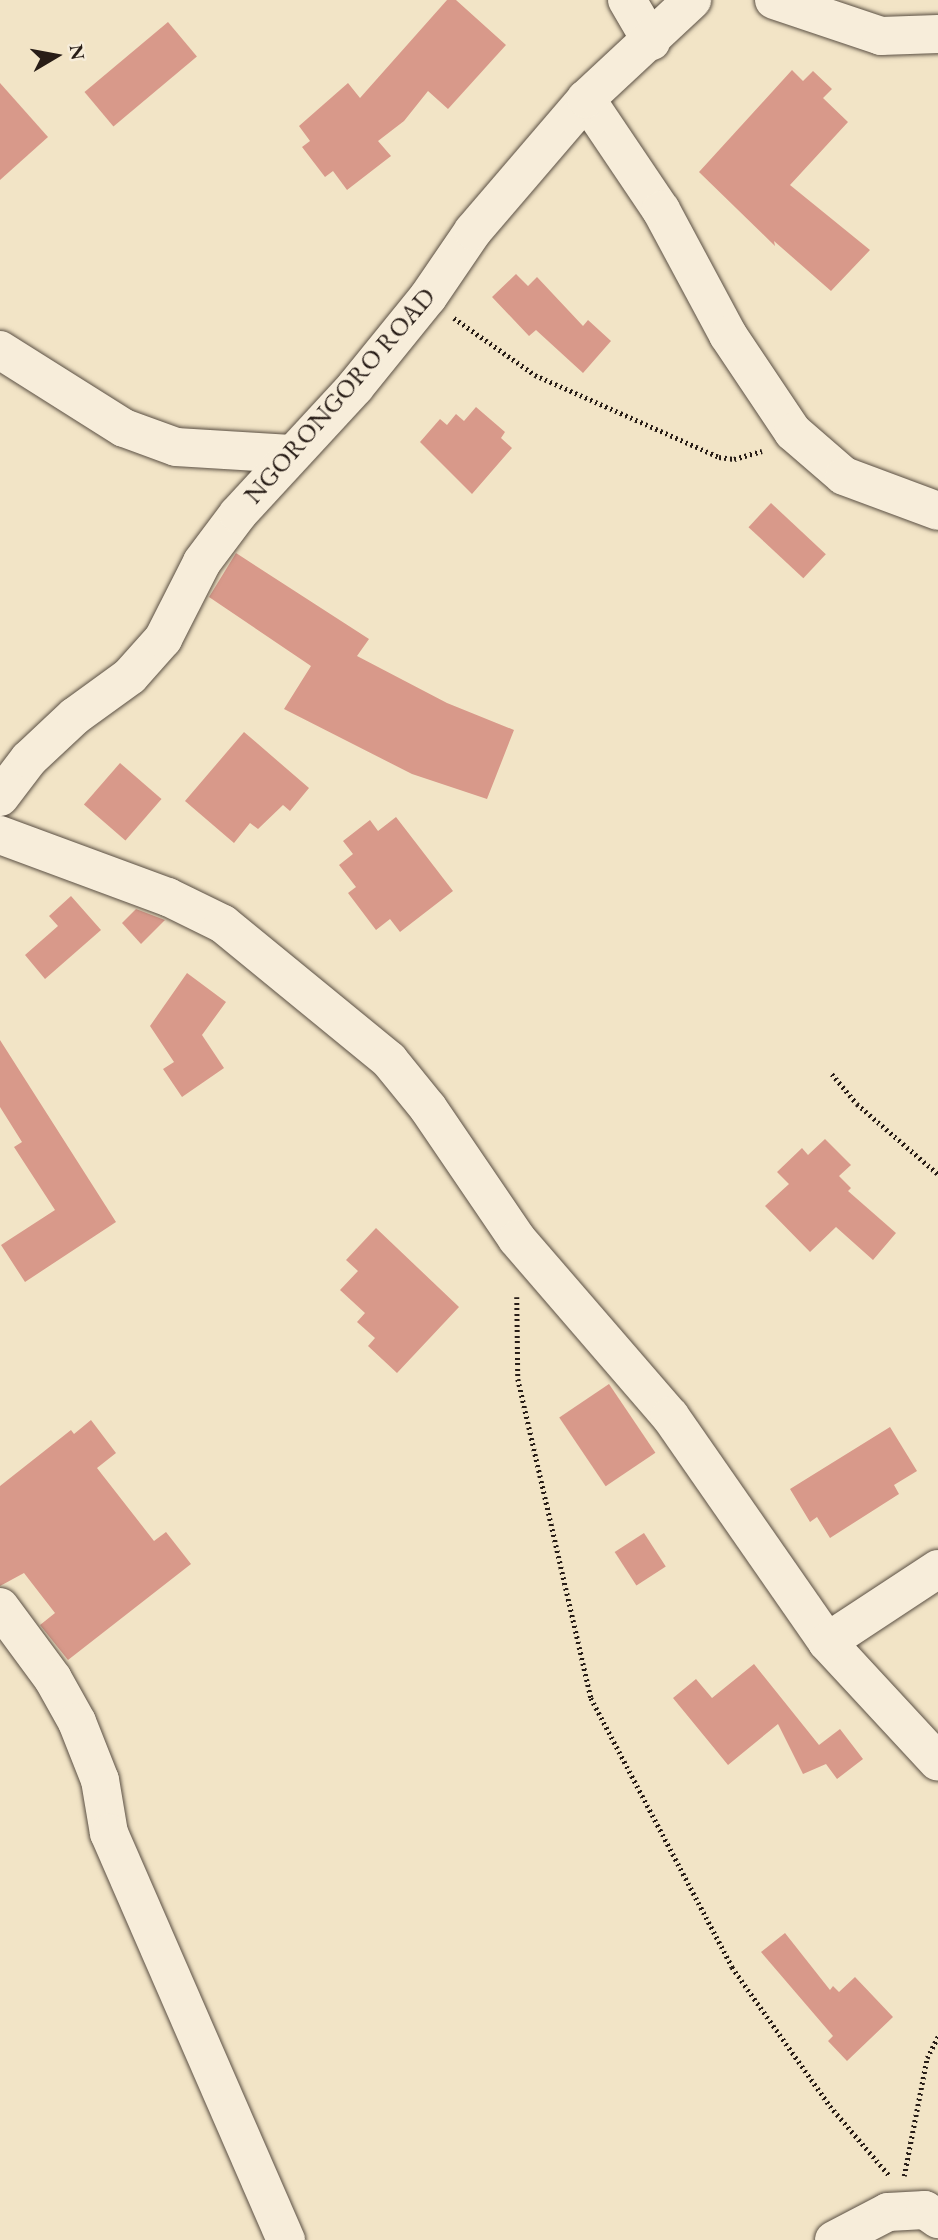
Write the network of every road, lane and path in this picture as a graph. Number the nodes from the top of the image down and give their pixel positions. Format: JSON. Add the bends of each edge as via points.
{"nodes":[{"id":1,"x":627,"y":0,"type":"edge"},
{"id":2,"x":692,"y":0,"type":"edge"},
{"id":3,"x":774,"y":0,"type":"edge"},
{"id":4,"x":938,"y":34,"type":"edge"},
{"id":5,"x":651,"y":41,"type":"junction"},
{"id":6,"x":586,"y":99,"type":"junction"},
{"id":7,"x":428,"y":297,"type":"junction"},
{"id":8,"x":0,"y":350,"type":"edge"},
{"id":9,"x":793,"y":432,"type":"junction"},
{"id":10,"x":291,"y":454,"type":"junction"},
{"id":11,"x":938,"y":511,"type":"edge"},
{"id":12,"x":0,"y":797,"type":"edge"},
{"id":13,"x":0,"y":835,"type":"edge"},
{"id":14,"x":832,"y":1074,"type":"dead end"},
{"id":15,"x":938,"y":1174,"type":"edge"},
{"id":16,"x":517,"y":1295,"type":"dead end"},
{"id":17,"x":938,"y":1569,"type":"edge"},
{"id":18,"x":0,"y":1607,"type":"edge"},
{"id":19,"x":827,"y":1642,"type":"junction"},
{"id":20,"x":938,"y":1762,"type":"edge"},
{"id":21,"x":938,"y":2036,"type":"edge"},
{"id":22,"x":893,"y":2199,"type":"junction"},
{"id":23,"x":938,"y":2218,"type":"edge"},
{"id":24,"x":286,"y":2240,"type":"edge"},
{"id":25,"x":834,"y":2240,"type":"edge"}],
"edges":[{"from":1,"to":5,"type":"street"},
{"from":2,"to":5,"type":"street","name":"NGORONGORO ROAD"},
{"from":3,"to":4,"type":"street","via":[[881,36]]},
{"from":5,"to":6,"type":"street","name":"NGORONGORO ROAD"},
{"from":6,"to":7,"type":"street","name":"NGORONGORO ROAD","via":[[473,231]]},
{"from":6,"to":9,"type":"street","via":[[661,210],[728,335]]},
{"from":7,"to":9,"type":"path","via":[[535,375],[719,457],[750,456]]},
{"from":7,"to":10,"type":"street","name":"NGORONGORO ROAD","via":[[355,387]]},
{"from":8,"to":10,"type":"street","via":[[124,428],[176,447]]},
{"from":9,"to":11,"type":"street","via":[[844,476]]},
{"from":10,"to":12,"type":"street","name":"NGORONGORO ROAD","via":[[202,562],[163,639],[131,676],[75,716],[29,759]]},
{"from":13,"to":19,"type":"street","via":[[168,897],[223,924],[388,1060],[428,1108],[516,1239],[670,1416]]},
{"from":14,"to":15,"type":"path","via":[[857,1104]]},
{"from":16,"to":22,"type":"path","via":[[519,1379],[591,1698],[732,1967]]},
{"from":17,"to":19,"type":"street"},
{"from":18,"to":24,"type":"street","via":[[53,1679],[77,1722],[100,1780],[110,1833]]},
{"from":19,"to":20,"type":"street"},
{"from":21,"to":22,"type":"path","via":[[927,2058],[905,2174]]},
{"from":22,"to":23,"type":"street"},
{"from":22,"to":25,"type":"street"}]}
